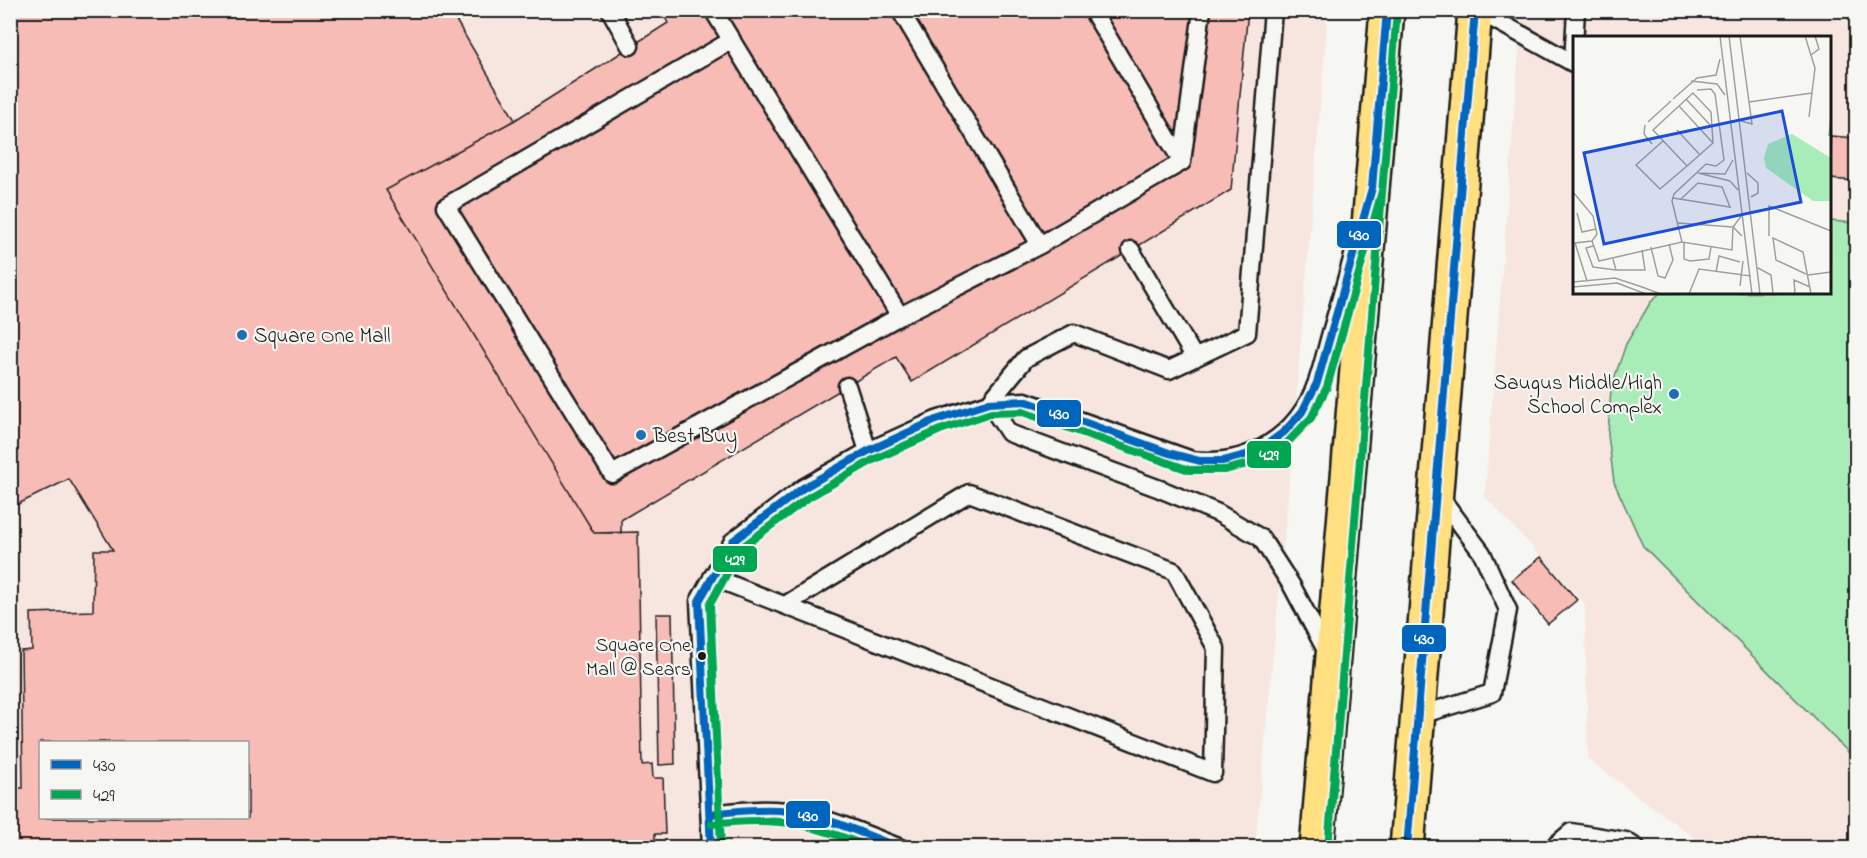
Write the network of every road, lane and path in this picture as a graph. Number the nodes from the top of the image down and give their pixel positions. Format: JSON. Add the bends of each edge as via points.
{"nodes":[{"id":1,"x":610,"y":10,"type":"edge"},
{"id":2,"x":713,"y":10,"type":"edge"},
{"id":3,"x":900,"y":10,"type":"edge"},
{"id":4,"x":1092,"y":10,"type":"edge"},
{"id":5,"x":1202,"y":10,"type":"edge"},
{"id":6,"x":1273,"y":10,"type":"edge"},
{"id":7,"x":1387,"y":10,"type":"edge"},
{"id":8,"x":1476,"y":10,"type":"edge"},
{"id":9,"x":1576,"y":10,"type":"edge"},
{"id":10,"x":1575,"y":36,"type":"edge"},
{"id":11,"x":732,"y":40,"type":"junction"},
{"id":12,"x":630,"y":46,"type":"dead end"},
{"id":13,"x":1573,"y":63,"type":"edge"},
{"id":14,"x":1182,"y":162,"type":"junction"},
{"id":15,"x":1372,"y":188,"type":"junction"},
{"id":16,"x":1041,"y":245,"type":"junction"},
{"id":17,"x":1131,"y":250,"type":"dead end"},
{"id":18,"x":900,"y":316,"type":"junction"},
{"id":19,"x":1195,"y":358,"type":"junction"},
{"id":20,"x":847,"y":386,"type":"dead end"},
{"id":21,"x":989,"y":404,"type":"junction"},
{"id":22,"x":868,"y":451,"type":"junction"},
{"id":23,"x":1436,"y":491,"type":"junction"},
{"id":24,"x":712,"y":577,"type":"junction"},
{"id":25,"x":785,"y":605,"type":"junction"},
{"id":26,"x":1333,"y":662,"type":"junction"},
{"id":27,"x":1418,"y":716,"type":"junction"},
{"id":28,"x":711,"y":814,"type":"junction"},
{"id":29,"x":1316,"y":845,"type":"edge"},
{"id":30,"x":711,"y":848,"type":"edge"},
{"id":31,"x":901,"y":848,"type":"edge"},
{"id":32,"x":1407,"y":848,"type":"edge"},
{"id":33,"x":1552,"y":848,"type":"edge"},
{"id":34,"x":1637,"y":848,"type":"edge"}],
"edges":[{"from":1,"to":12,"type":"lane"},
{"from":2,"to":11,"type":"lane"},
{"from":3,"to":16,"type":"lane"},
{"from":4,"to":14,"type":"lane"},
{"from":5,"to":14,"type":"lane"},
{"from":6,"to":19,"type":"lane","via":[[1246,333]]},
{"from":7,"to":15,"type":"highway"},
{"from":8,"to":13,"type":"lane"},
{"from":8,"to":23,"type":"highway"},
{"from":9,"to":10,"type":"lane"},
{"from":11,"to":18,"type":"lane"},
{"from":11,"to":18,"type":"lane","via":[[446,206],[612,474]]},
{"from":14,"to":16,"type":"lane"},
{"from":15,"to":21,"type":"lane","via":[[1317,383],[1301,412],[1279,437],[1258,450],[1226,461],[1192,460],[1025,401]]},
{"from":15,"to":26,"type":"highway"},
{"from":16,"to":18,"type":"lane"},
{"from":17,"to":19,"type":"lane"},
{"from":19,"to":21,"type":"lane","via":[[1169,370],[1074,333],[1026,358]]},
{"from":20,"to":22,"type":"lane"},
{"from":21,"to":22,"type":"lane","via":[[936,420]]},
{"from":21,"to":26,"type":"lane","via":[[1009,433],[1218,513],[1261,538]]},
{"from":22,"to":24,"type":"lane","via":[[803,488],[733,542]]},
{"from":23,"to":27,"type":"highway"},
{"from":23,"to":27,"type":"lane","via":[[1482,553],[1508,610],[1492,693]]},
{"from":24,"to":25,"type":"lane"},
{"from":24,"to":28,"type":"lane","via":[[699,601]]},
{"from":25,"to":25,"type":"lane","via":[[894,649],[1213,773],[1216,648],[1174,571],[969,493]]},
{"from":26,"to":29,"type":"highway"},
{"from":27,"to":32,"type":"highway"},
{"from":28,"to":30,"type":"lane"},
{"from":28,"to":31,"type":"lane","via":[[750,809],[803,814]]},
{"from":33,"to":34,"type":"lane","via":[[1571,832],[1626,841]]}]}
